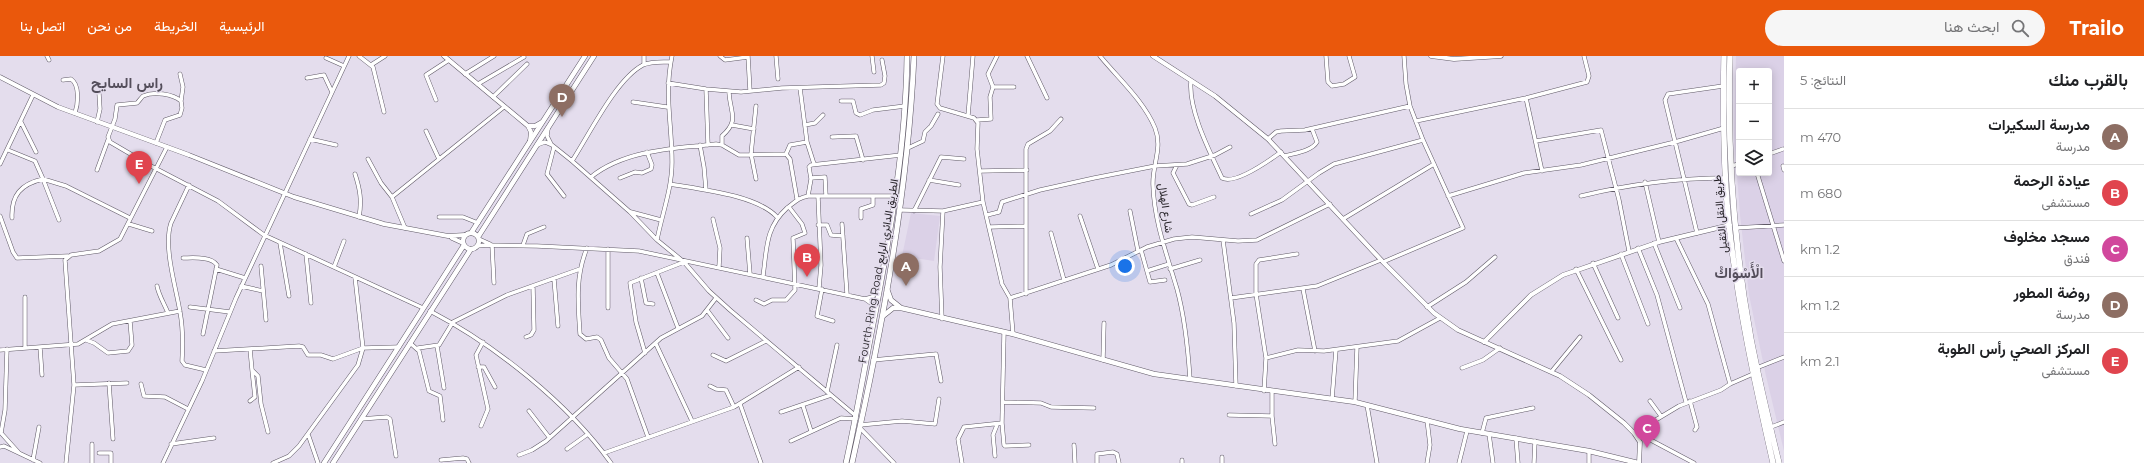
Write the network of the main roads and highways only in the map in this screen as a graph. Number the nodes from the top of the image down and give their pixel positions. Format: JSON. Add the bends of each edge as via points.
{"nodes":[{"id":1,"x":585,"y":56,"type":"edge"},
{"id":2,"x":594,"y":56,"type":"edge"},
{"id":3,"x":907,"y":56,"type":"edge"},
{"id":4,"x":914,"y":56,"type":"edge"},
{"id":5,"x":1724,"y":56,"type":"edge"},
{"id":6,"x":1730,"y":56,"type":"edge"},
{"id":7,"x":472,"y":233,"type":"junction"},
{"id":8,"x":478,"y":238,"type":"junction"},
{"id":9,"x":463,"y":244,"type":"junction"},
{"id":10,"x":470,"y":249,"type":"junction"},
{"id":11,"x":887,"y":285,"type":"junction"},
{"id":12,"x":901,"y":308,"type":"junction"},
{"id":13,"x":880,"y":322,"type":"junction"},
{"id":14,"x":339,"y":440,"type":"junction"},
{"id":15,"x":345,"y":443,"type":"junction"},
{"id":16,"x":324,"y":463,"type":"edge"},
{"id":17,"x":333,"y":463,"type":"edge"},
{"id":18,"x":846,"y":463,"type":"edge"},
{"id":19,"x":852,"y":463,"type":"edge"},
{"id":20,"x":1636,"y":463,"type":"edge"},
{"id":21,"x":1773,"y":463,"type":"edge"},
{"id":22,"x":1779,"y":463,"type":"edge"}],
"edges":[{"from":1,"to":7,"type":"main road"},
{"from":2,"to":8,"type":"main road"},
{"from":3,"to":18,"type":"main road","name":"Fourth Ring Road الطريق الدائري الرابع","via":[[896,196]]},
{"from":4,"to":11,"type":"main road","name":"Fourth Ring Road الطريق الدائري الرابع","via":[[901,210]]},
{"from":5,"to":21,"type":"highway","name":"طريق النقل الثقيل","via":[[1724,128],[1729,225],[1753,374]]},
{"from":6,"to":22,"type":"highway","name":"طريق النقل الثقيل","via":[[1731,166],[1736,226],[1747,312]]},
{"from":7,"to":8,"type":"main road"},
{"from":7,"to":9,"type":"main road","via":[[465,235]]},
{"from":8,"to":10,"type":"main road","via":[[477,246]]},
{"from":9,"to":10,"type":"main road"},
{"from":9,"to":14,"type":"main road"},
{"from":10,"to":15,"type":"main road"},
{"from":11,"to":12,"type":"main road","via":[[891,300]]},
{"from":11,"to":13,"type":"main road","name":"Fourth Ring Road الطريق الدائري الرابع"},
{"from":12,"to":13,"type":"main road","via":[[889,310]]},
{"from":12,"to":20,"type":"main road","via":[[1013,334],[1154,374],[1355,402],[1467,430],[1589,451]]},
{"from":13,"to":19,"type":"main road","name":"Fourth Ring Road الطريق الدائري الرابع"},
{"from":14,"to":15,"type":"main road"},
{"from":14,"to":16,"type":"main road"},
{"from":15,"to":17,"type":"main road"}]}
